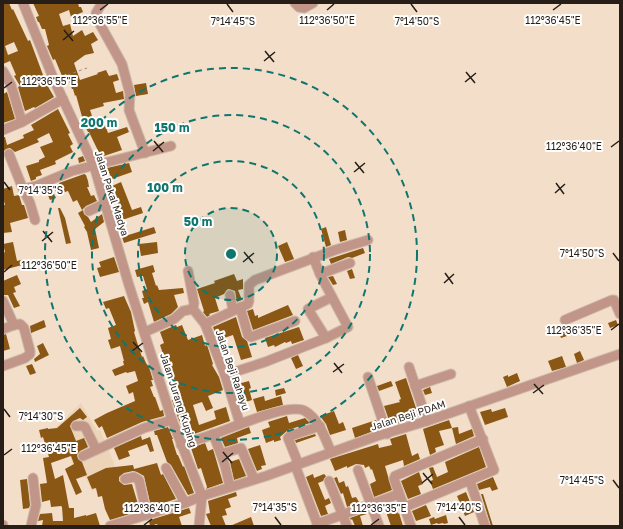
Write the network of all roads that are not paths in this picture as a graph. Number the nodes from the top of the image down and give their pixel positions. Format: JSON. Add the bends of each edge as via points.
{"nodes":[{"id":1,"x":23,"y":3,"type":"edge"},
{"id":2,"x":102,"y":3,"type":"edge"},
{"id":3,"x":295,"y":3,"type":"edge"},
{"id":4,"x":313,"y":3,"type":"edge"},
{"id":5,"x":3,"y":71,"type":"edge"},
{"id":6,"x":63,"y":99,"type":"junction"},
{"id":7,"x":22,"y":122,"type":"junction"},
{"id":8,"x":3,"y":130,"type":"edge"},
{"id":9,"x":170,"y":146,"type":"dead end"},
{"id":10,"x":145,"y":153,"type":"junction"},
{"id":11,"x":9,"y":154,"type":"dead end"},
{"id":12,"x":94,"y":166,"type":"junction"},
{"id":13,"x":23,"y":189,"type":"junction"},
{"id":14,"x":104,"y":204,"type":"junction"},
{"id":15,"x":89,"y":211,"type":"dead end"},
{"id":16,"x":35,"y":220,"type":"dead end"},
{"id":17,"x":368,"y":240,"type":"dead end"},
{"id":18,"x":314,"y":257,"type":"junction"},
{"id":19,"x":350,"y":263,"type":"dead end"},
{"id":20,"x":188,"y":271,"type":"dead end"},
{"id":21,"x":320,"y":274,"type":"junction"},
{"id":22,"x":128,"y":282,"type":"joint"},
{"id":23,"x":230,"y":295,"type":"dead end"},
{"id":24,"x":332,"y":297,"type":"junction"},
{"id":25,"x":3,"y":302,"type":"edge"},
{"id":26,"x":237,"y":308,"type":"junction"},
{"id":27,"x":193,"y":309,"type":"junction"},
{"id":28,"x":620,"y":314,"type":"edge"},
{"id":29,"x":565,"y":320,"type":"dead end"},
{"id":30,"x":295,"y":321,"type":"dead end"},
{"id":31,"x":205,"y":324,"type":"junction"},
{"id":32,"x":14,"y":325,"type":"junction"},
{"id":33,"x":3,"y":329,"type":"edge"},
{"id":34,"x":145,"y":332,"type":"junction"},
{"id":35,"x":326,"y":338,"type":"junction"},
{"id":36,"x":620,"y":354,"type":"edge"},
{"id":37,"x":3,"y":366,"type":"edge"},
{"id":38,"x":408,"y":367,"type":"dead end"},
{"id":39,"x":451,"y":374,"type":"dead end"},
{"id":40,"x":225,"y":375,"type":"junction"},
{"id":41,"x":368,"y":377,"type":"dead end"},
{"id":42,"x":415,"y":386,"type":"junction"},
{"id":43,"x":469,"y":406,"type":"junction"},
{"id":44,"x":172,"y":420,"type":"junction"},
{"id":45,"x":427,"y":421,"type":"junction"},
{"id":46,"x":240,"y":424,"type":"junction"},
{"id":47,"x":76,"y":426,"type":"dead end"},
{"id":48,"x":320,"y":426,"type":"junction"},
{"id":49,"x":213,"y":434,"type":"junction"},
{"id":50,"x":387,"y":434,"type":"junction"},
{"id":51,"x":483,"y":439,"type":"junction"},
{"id":52,"x":181,"y":445,"type":"junction"},
{"id":53,"x":96,"y":449,"type":"junction"},
{"id":54,"x":331,"y":452,"type":"junction"},
{"id":55,"x":220,"y":454,"type":"junction"},
{"id":56,"x":83,"y":456,"type":"dead end"},
{"id":57,"x":297,"y":464,"type":"junction"},
{"id":58,"x":166,"y":468,"type":"dead end"},
{"id":59,"x":358,"y":470,"type":"dead end"},
{"id":60,"x":33,"y":478,"type":"dead end"},
{"id":61,"x":125,"y":479,"type":"dead end"},
{"id":62,"x":254,"y":479,"type":"junction"},
{"id":63,"x":470,"y":480,"type":"junction"},
{"id":64,"x":329,"y":481,"type":"dead end"},
{"id":65,"x":230,"y":487,"type":"junction"},
{"id":66,"x":399,"y":494,"type":"junction"},
{"id":67,"x":202,"y":496,"type":"junction"},
{"id":68,"x":185,"y":503,"type":"junction"},
{"id":69,"x":371,"y":504,"type":"junction"},
{"id":70,"x":405,"y":507,"type":"junction"},
{"id":71,"x":342,"y":514,"type":"junction"},
{"id":72,"x":147,"y":515,"type":"junction"},
{"id":73,"x":120,"y":524,"type":"edge"},
{"id":74,"x":318,"y":525,"type":"edge"},
{"id":75,"x":31,"y":526,"type":"edge"},
{"id":76,"x":110,"y":526,"type":"edge"},
{"id":77,"x":199,"y":526,"type":"edge"},
{"id":78,"x":347,"y":526,"type":"edge"},
{"id":79,"x":379,"y":526,"type":"edge"},
{"id":80,"x":411,"y":526,"type":"edge"},
{"id":81,"x":485,"y":526,"type":"edge"}],
"edges":[{"from":1,"to":6,"type":"street","name":"Jalan Pakal Madya"},
{"from":2,"to":10,"type":"street","via":[[96,17],[122,64],[130,94],[129,110]]},
{"from":3,"to":4,"type":"street","via":[[304,8]]},
{"from":5,"to":7,"type":"street","via":[[11,85]]},
{"from":6,"to":7,"type":"street"},
{"from":6,"to":12,"type":"street","name":"Jalan Pakal Madya"},
{"from":7,"to":8,"type":"street"},
{"from":9,"to":10,"type":"street"},
{"from":10,"to":12,"type":"street"},
{"from":11,"to":13,"type":"street"},
{"from":12,"to":13,"type":"street","via":[[72,171]]},
{"from":12,"to":14,"type":"street","name":"Jalan Pakal Madya"},
{"from":13,"to":16,"type":"street"},
{"from":14,"to":15,"type":"street"},
{"from":14,"to":22,"type":"street","name":"Jalan Pakal Madya"},
{"from":17,"to":18,"type":"street"},
{"from":18,"to":21,"type":"street"},
{"from":18,"to":26,"type":"street","via":[[251,282],[249,303]]},
{"from":19,"to":21,"type":"street"},
{"from":20,"to":27,"type":"street"},
{"from":21,"to":24,"type":"street"},
{"from":22,"to":34,"type":"street","name":"Jalan Jurang Kuping"},
{"from":23,"to":26,"type":"street"},
{"from":24,"to":35,"type":"street","via":[[348,327]]},
{"from":24,"to":35,"type":"street","via":[[308,309]]},
{"from":25,"to":32,"type":"street"},
{"from":26,"to":30,"type":"street","via":[[251,337]]},
{"from":26,"to":31,"type":"street"},
{"from":27,"to":31,"type":"street","name":"Jalan Beji Rahayu"},
{"from":27,"to":34,"type":"street","via":[[183,311],[174,319]]},
{"from":28,"to":29,"type":"street","via":[[612,300]]},
{"from":31,"to":40,"type":"street","name":"Jalan Beji Rahayu"},
{"from":32,"to":33,"type":"street"},
{"from":32,"to":37,"type":"street","via":[[20,324],[24,328],[30,354]]},
{"from":34,"to":44,"type":"street","name":"Jalan Jurang Kuping"},
{"from":35,"to":40,"type":"street"},
{"from":36,"to":43,"type":"street","name":"Jalan Beji PDAM"},
{"from":38,"to":42,"type":"street"},
{"from":39,"to":42,"type":"street"},
{"from":40,"to":46,"type":"street","name":"Jalan Beji Rahayu"},
{"from":41,"to":50,"type":"street"},
{"from":42,"to":45,"type":"street"},
{"from":43,"to":45,"type":"street","name":"Jalan Beji PDAM"},
{"from":43,"to":51,"type":"street"},
{"from":44,"to":52,"type":"street","name":"Jalan Jurang Kuping"},
{"from":44,"to":53,"type":"street","via":[[144,428]]},
{"from":45,"to":50,"type":"street","name":"Jalan Beji PDAM"},
{"from":46,"to":48,"type":"street","via":[[276,412],[300,409],[307,412]]},
{"from":46,"to":49,"type":"street"},
{"from":47,"to":53,"type":"street","via":[[85,427]]},
{"from":48,"to":54,"type":"street"},
{"from":48,"to":57,"type":"street","via":[[289,436]]},
{"from":49,"to":52,"type":"street"},
{"from":49,"to":55,"type":"street"},
{"from":50,"to":54,"type":"street","name":"Jalan Beji PDAM"},
{"from":51,"to":63,"type":"street","via":[[494,470]]},
{"from":51,"to":66,"type":"street","via":[[395,476]]},
{"from":52,"to":67,"type":"street","name":"Jalan Jurang Kuping"},
{"from":53,"to":56,"type":"street"},
{"from":54,"to":57,"type":"street","name":"Jalan Beji PDAM"},
{"from":55,"to":62,"type":"street","via":[[241,448]]},
{"from":55,"to":65,"type":"street"},
{"from":57,"to":62,"type":"street","name":"Jalan Beji PDAM"},
{"from":57,"to":74,"type":"street"},
{"from":58,"to":68,"type":"street"},
{"from":59,"to":69,"type":"street"},
{"from":60,"to":75,"type":"street","via":[[36,505]]},
{"from":61,"to":72,"type":"street","via":[[134,477],[139,480]]},
{"from":62,"to":65,"type":"street","name":"Jalan Beji PDAM"},
{"from":63,"to":70,"type":"street"},
{"from":63,"to":81,"type":"street"},
{"from":64,"to":71,"type":"street"},
{"from":65,"to":67,"type":"street","name":"Jalan Beji PDAM"},
{"from":66,"to":69,"type":"street"},
{"from":66,"to":70,"type":"street"},
{"from":67,"to":68,"type":"street","name":"Jalan Beji PDAM"},
{"from":67,"to":77,"type":"street","name":"Jalan Jurang Kuping"},
{"from":68,"to":72,"type":"street","name":"Jalan Beji PDAM"},
{"from":69,"to":71,"type":"street"},
{"from":69,"to":79,"type":"street"},
{"from":70,"to":80,"type":"street"},
{"from":71,"to":74,"type":"street"},
{"from":71,"to":78,"type":"street"},
{"from":72,"to":73,"type":"street","name":"Jalan Beji PDAM"},
{"from":73,"to":76,"type":"street","name":"Jalan Beji PDAM"}]}
